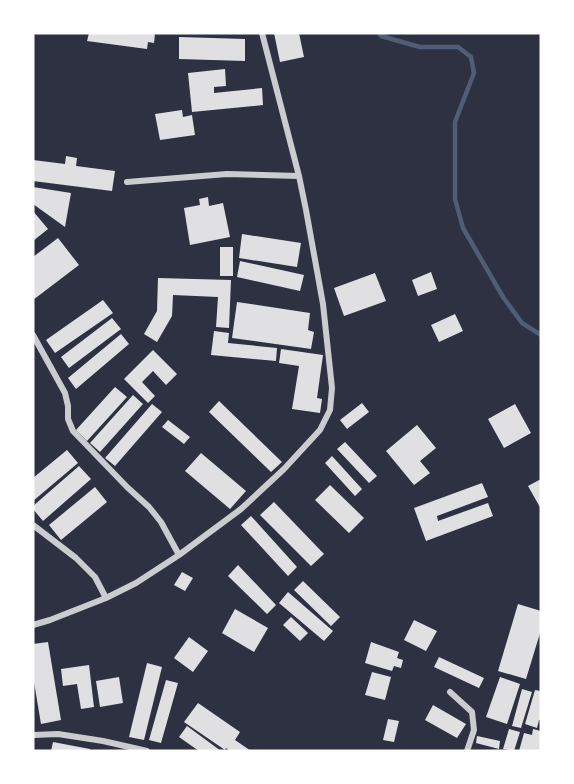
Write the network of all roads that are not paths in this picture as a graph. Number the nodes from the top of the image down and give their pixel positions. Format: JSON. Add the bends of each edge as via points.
{"nodes":[{"id":1,"x":262,"y":33,"type":"edge"},
{"id":2,"x":300,"y":176,"type":"junction"},
{"id":3,"x":128,"y":182,"type":"dead end"},
{"id":4,"x":33,"y":335,"type":"edge"},
{"id":5,"x":33,"y":525,"type":"edge"},
{"id":6,"x":179,"y":555,"type":"junction"},
{"id":7,"x":106,"y":598,"type":"junction"},
{"id":8,"x":33,"y":625,"type":"edge"},
{"id":9,"x":450,"y":692,"type":"dead end"},
{"id":10,"x":33,"y":735,"type":"edge"},
{"id":11,"x":147,"y":751,"type":"edge"},
{"id":12,"x":467,"y":751,"type":"edge"}],
"edges":[{"from":1,"to":2,"type":"street"},
{"from":2,"to":3,"type":"street","via":[[227,174]]},
{"from":2,"to":6,"type":"street","via":[[323,304],[332,388],[330,410],[320,430],[284,469],[241,509]]},
{"from":4,"to":6,"type":"street","via":[[65,393],[73,430],[149,507]]},
{"from":5,"to":7,"type":"street","via":[[76,558],[95,578]]},
{"from":6,"to":7,"type":"street","via":[[136,584]]},
{"from":7,"to":8,"type":"street"},
{"from":9,"to":12,"type":"street","via":[[472,712],[474,730]]},
{"from":10,"to":11,"type":"street","via":[[58,734]]}]}
